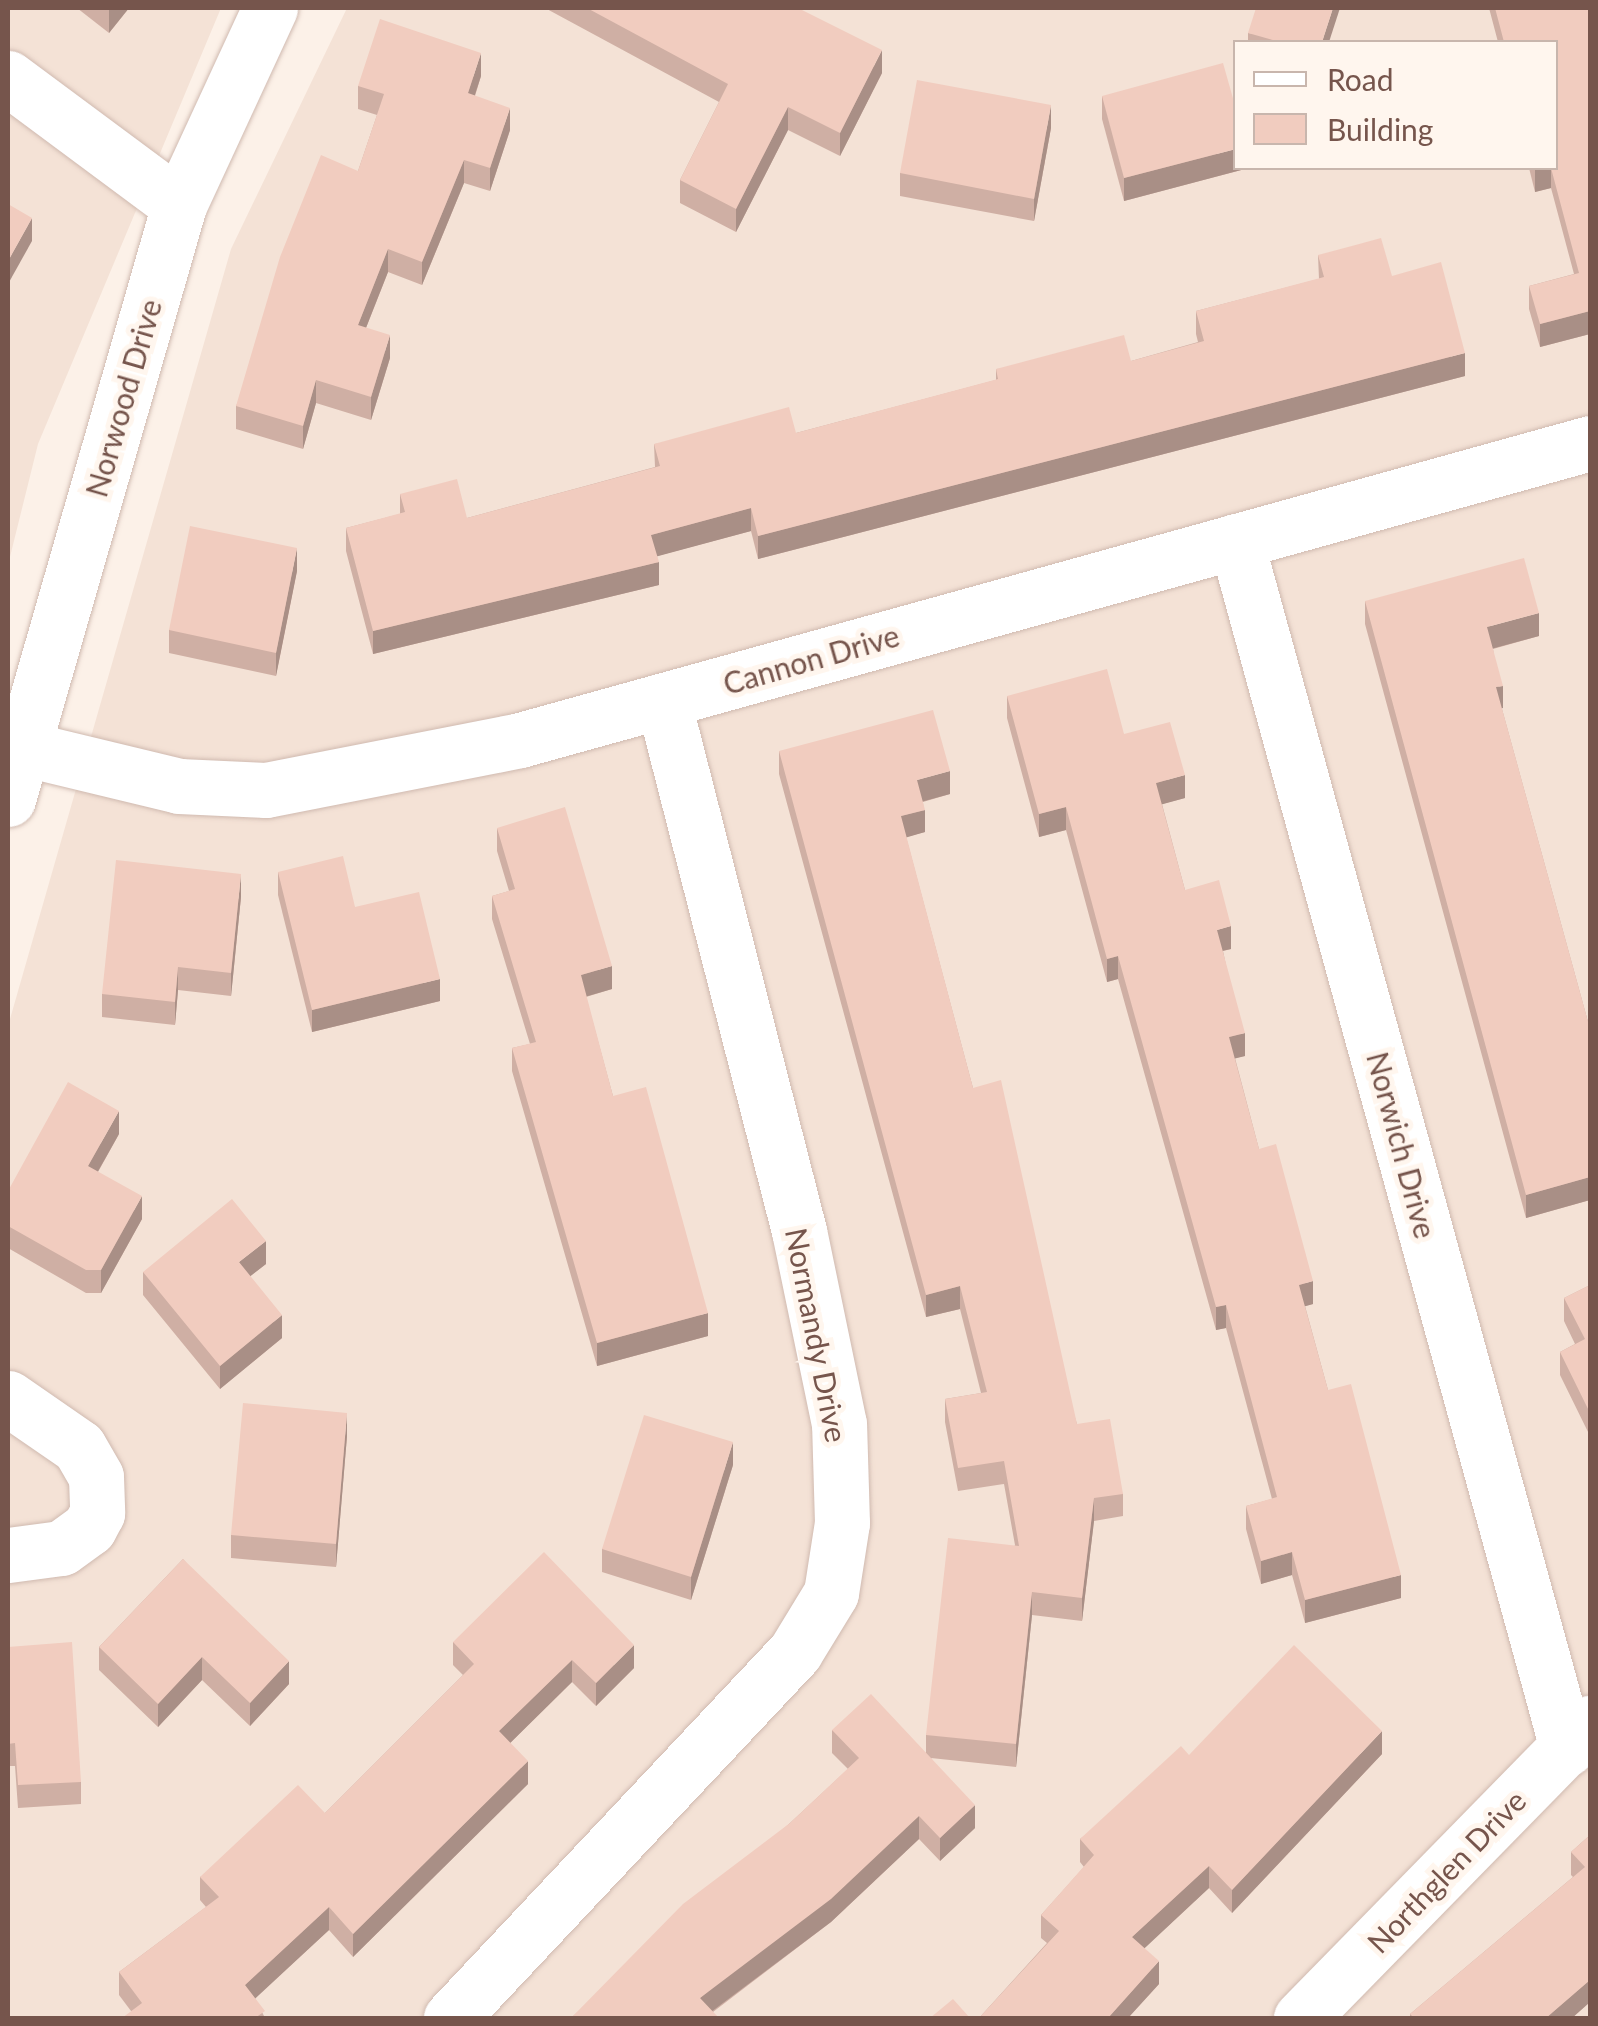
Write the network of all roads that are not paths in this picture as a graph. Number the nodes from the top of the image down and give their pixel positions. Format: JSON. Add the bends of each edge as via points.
{"nodes":[{"id":1,"x":270,"y":8,"type":"edge"},
{"id":2,"x":8,"y":78,"type":"edge"},
{"id":3,"x":179,"y":205,"type":"junction"},
{"id":4,"x":1590,"y":443,"type":"edge"},
{"id":5,"x":1236,"y":541,"type":"junction"},
{"id":6,"x":664,"y":700,"type":"junction"},
{"id":7,"x":15,"y":774,"type":"edge"},
{"id":8,"x":8,"y":1398,"type":"edge"},
{"id":9,"x":8,"y":1555,"type":"edge"},
{"id":10,"x":1579,"y":1736,"type":"edge"},
{"id":11,"x":451,"y":2018,"type":"edge"},
{"id":12,"x":1301,"y":2018,"type":"edge"}],
"edges":[{"from":1,"to":3,"type":"street","name":"Norwood Drive"},
{"from":2,"to":3,"type":"street"},
{"from":3,"to":7,"type":"street","name":"Norwood Drive"},
{"from":4,"to":5,"type":"street","name":"Cannon Drive"},
{"from":5,"to":6,"type":"street","name":"Cannon Drive"},
{"from":5,"to":10,"type":"street","name":"Norwich Drive"},
{"from":6,"to":7,"type":"street","name":"Cannon Drive","via":[[520,740],[266,790]]},
{"from":6,"to":11,"type":"street","name":"Normandy Drive","via":[[799,1231],[840,1424],[842,1523],[831,1592],[795,1652]]},
{"from":8,"to":9,"type":"street","via":[[79,1448],[96,1476],[97,1514],[90,1528],[62,1548]]},
{"from":10,"to":12,"type":"street","name":"Northglen Drive"}]}
